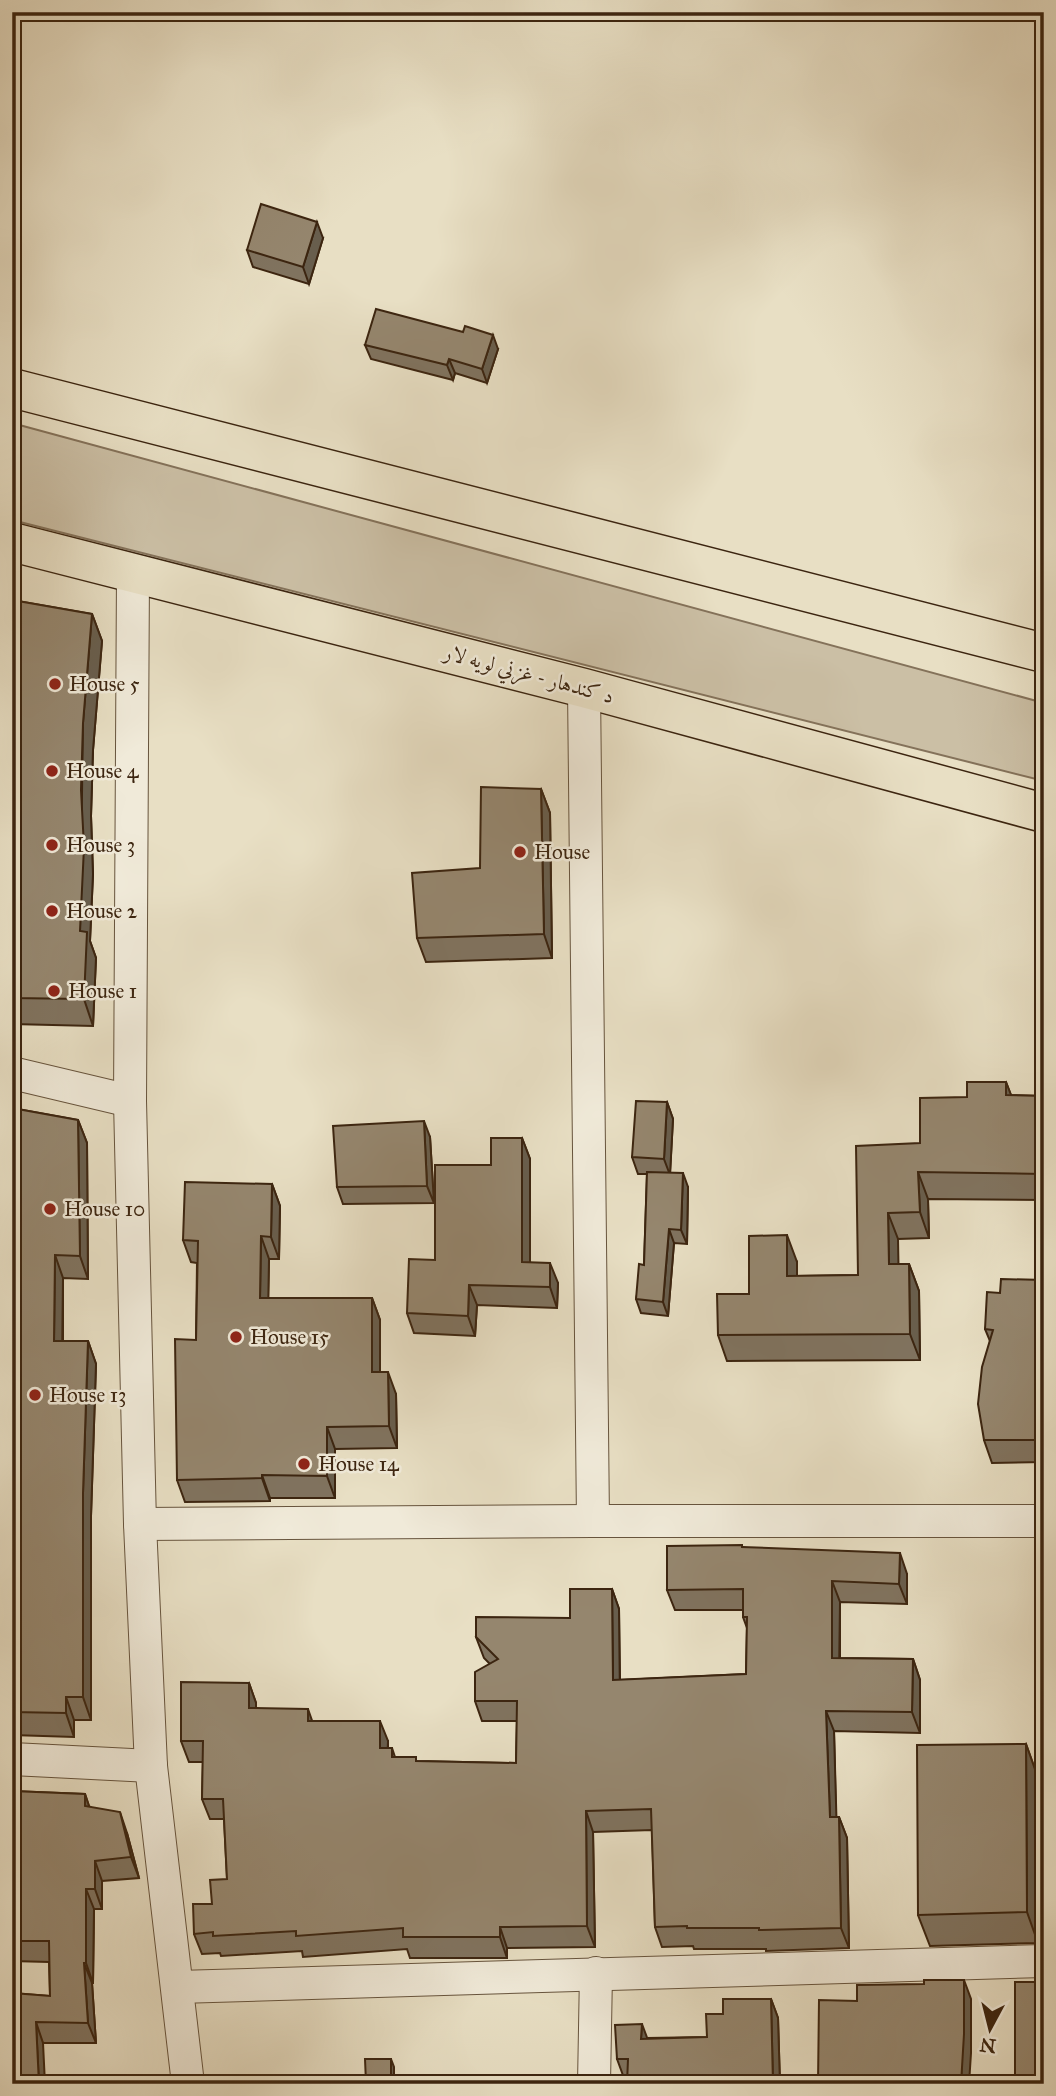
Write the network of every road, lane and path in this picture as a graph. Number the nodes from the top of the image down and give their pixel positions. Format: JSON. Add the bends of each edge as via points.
{"nodes":[{"id":1,"x":12,"y":388,"type":"edge"},
{"id":2,"x":12,"y":542,"type":"edge"},
{"id":3,"x":133,"y":573,"type":"junction"},
{"id":4,"x":1044,"y":653,"type":"edge"},
{"id":5,"x":584,"y":688,"type":"junction"},
{"id":6,"x":1044,"y":813,"type":"edge"},
{"id":7,"x":12,"y":1073,"type":"edge"},
{"id":8,"x":130,"y":1101,"type":"junction"},
{"id":9,"x":593,"y":1521,"type":"junction"},
{"id":10,"x":1044,"y":1521,"type":"edge"},
{"id":11,"x":140,"y":1524,"type":"junction"},
{"id":12,"x":12,"y":1759,"type":"edge"},
{"id":13,"x":151,"y":1766,"type":"junction"},
{"id":14,"x":1044,"y":1961,"type":"edge"},
{"id":15,"x":596,"y":1973,"type":"junction"},
{"id":16,"x":178,"y":1987,"type":"junction"},
{"id":17,"x":188,"y":2084,"type":"edge"},
{"id":18,"x":594,"y":2084,"type":"edge"}],
"edges":[{"from":1,"to":4,"type":"highway"},
{"from":2,"to":3,"type":"highway","name":"د کندهار - غزني لويه لار"},
{"from":3,"to":5,"type":"highway","name":"د کندهار - غزني لويه لار"},
{"from":3,"to":8,"type":"street"},
{"from":5,"to":6,"type":"highway","name":"د کندهار - غزني لويه لار"},
{"from":5,"to":9,"type":"street"},
{"from":7,"to":8,"type":"street"},
{"from":8,"to":11,"type":"street"},
{"from":9,"to":10,"type":"street"},
{"from":9,"to":11,"type":"street"},
{"from":11,"to":13,"type":"street"},
{"from":12,"to":13,"type":"street"},
{"from":13,"to":16,"type":"street"},
{"from":14,"to":15,"type":"street"},
{"from":15,"to":16,"type":"street"},
{"from":15,"to":18,"type":"street"},
{"from":16,"to":17,"type":"street"}]}
